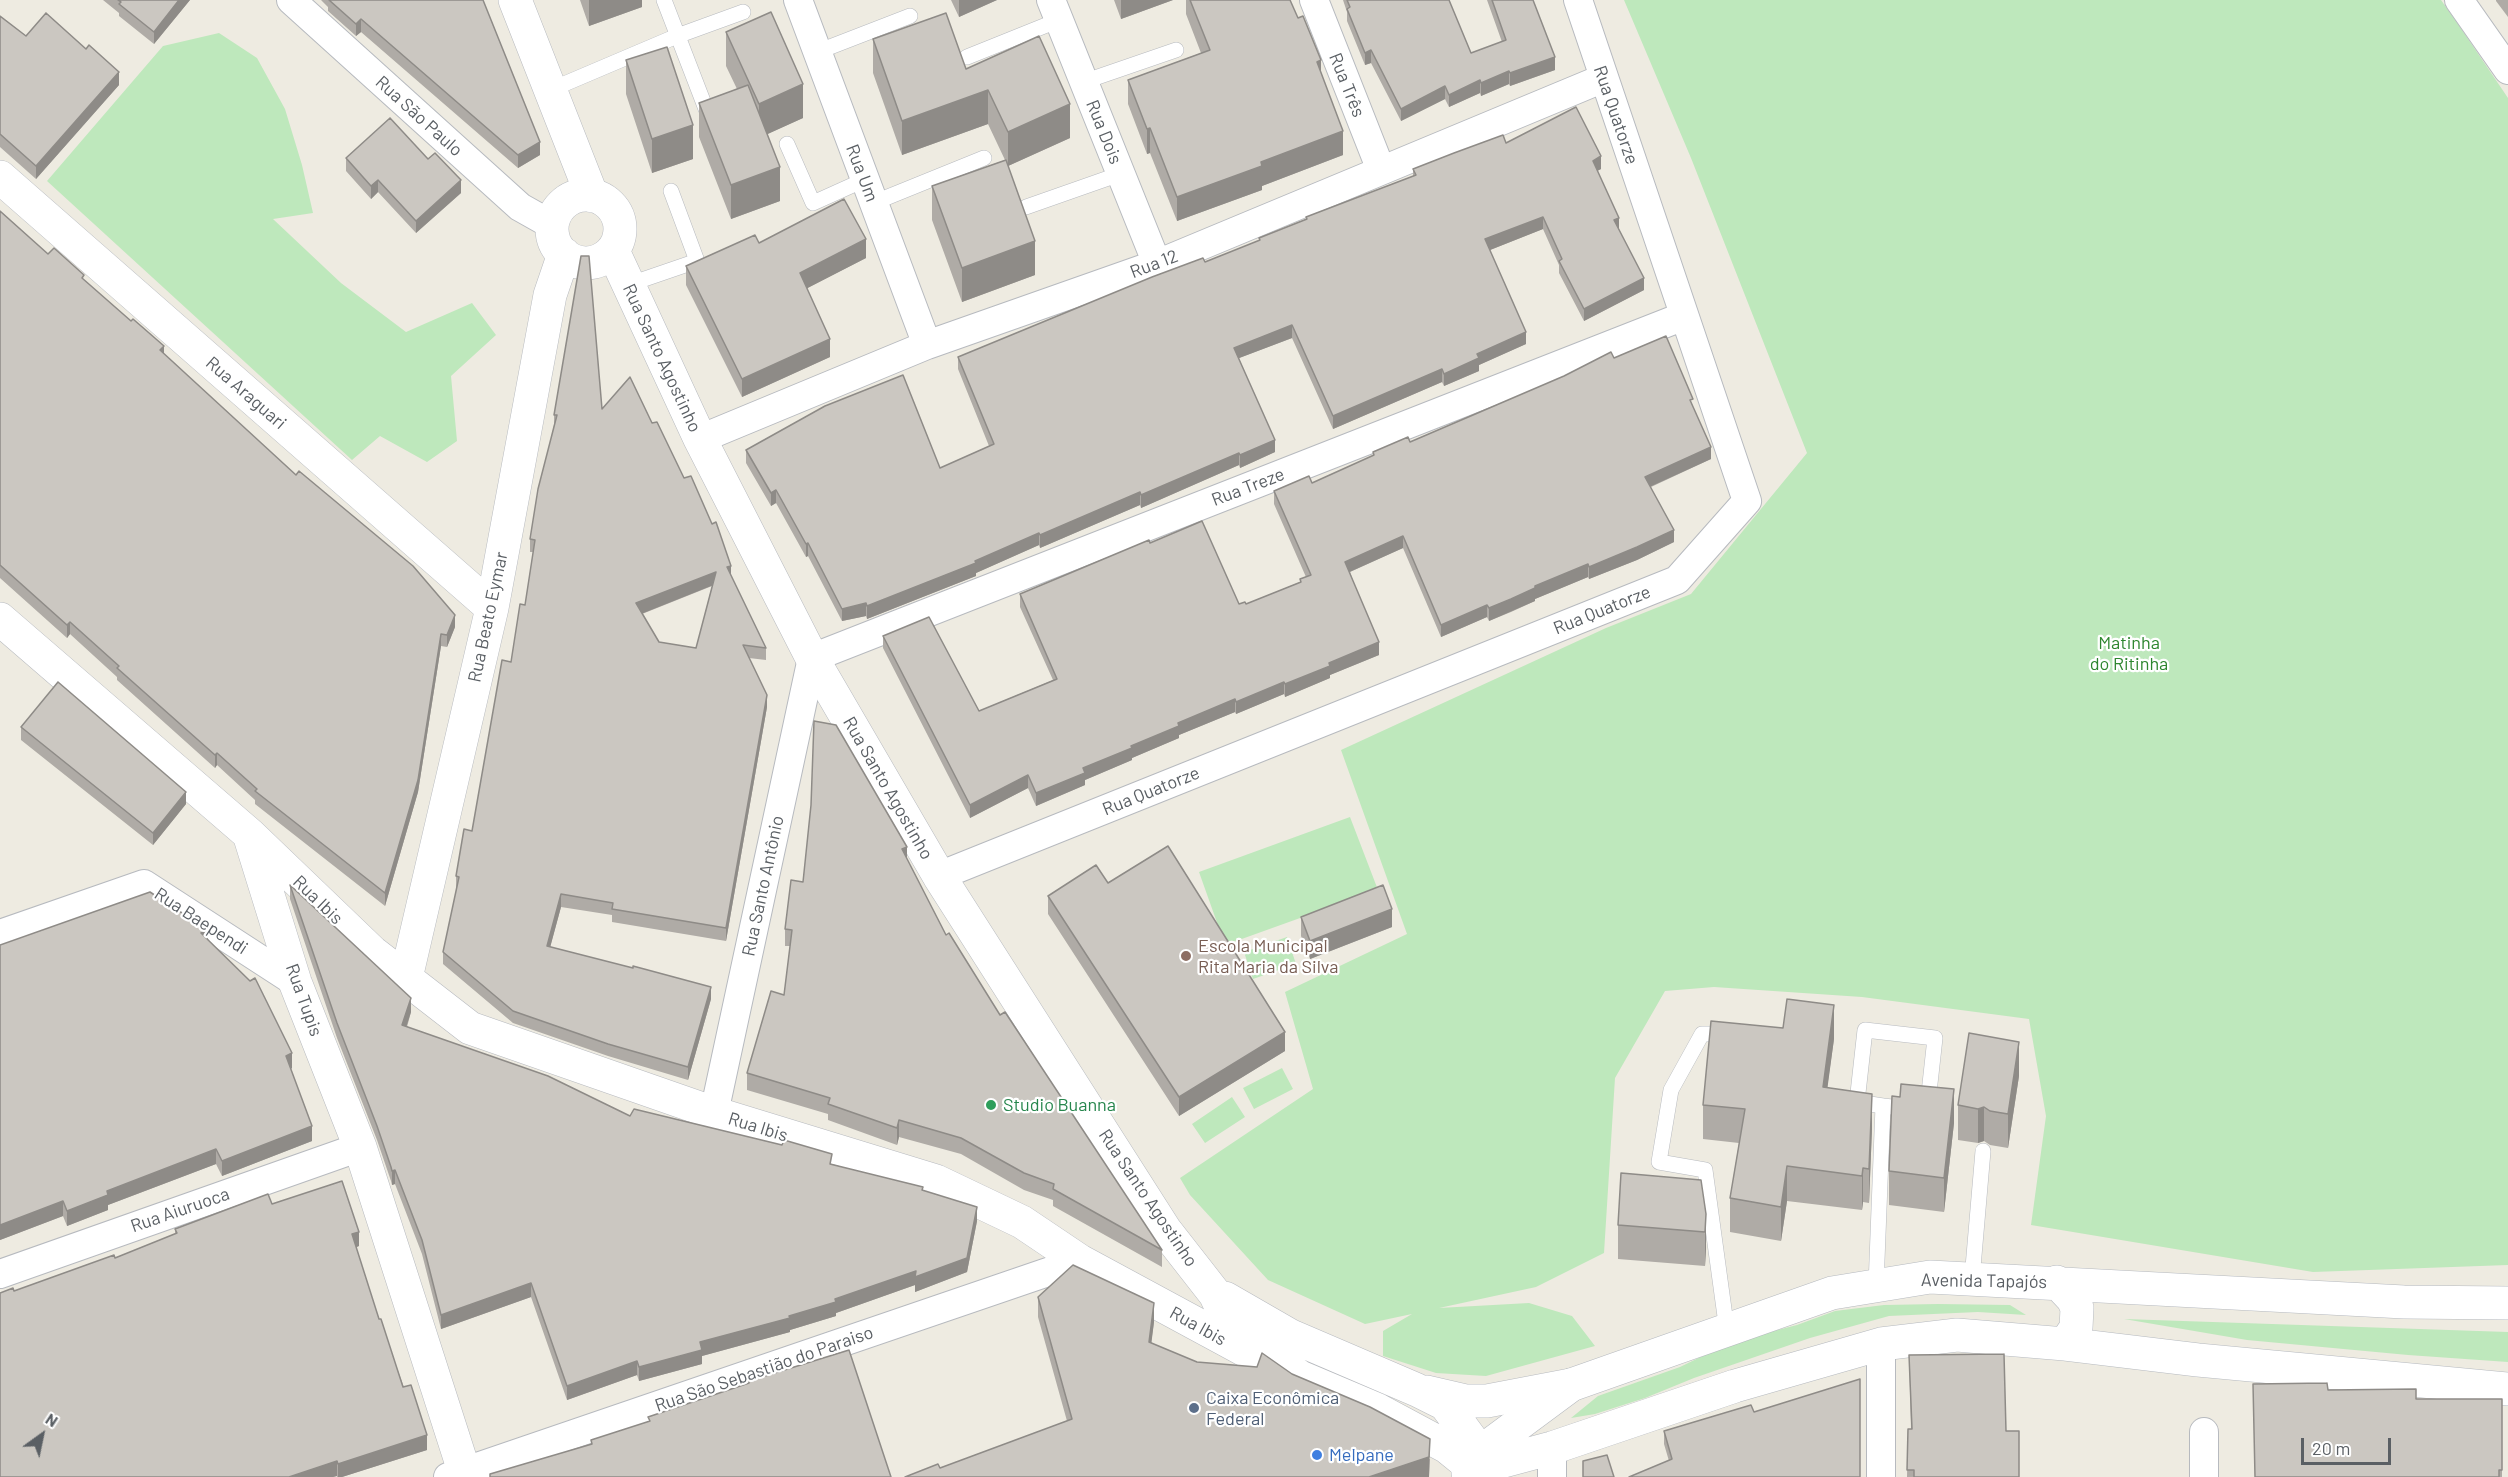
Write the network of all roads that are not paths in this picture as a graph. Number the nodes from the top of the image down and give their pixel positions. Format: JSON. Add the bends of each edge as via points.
{"nodes":[{"id":1,"x":291,"y":0,"type":"edge"},
{"id":2,"x":515,"y":0,"type":"edge"},
{"id":3,"x":664,"y":0,"type":"edge"},
{"id":4,"x":798,"y":0,"type":"edge"},
{"id":5,"x":1314,"y":0,"type":"edge"},
{"id":6,"x":1578,"y":0,"type":"edge"},
{"id":7,"x":2459,"y":0,"type":"edge"},
{"id":8,"x":1055,"y":10,"type":"edge"},
{"id":9,"x":743,"y":12,"type":"dead end"},
{"id":10,"x":910,"y":16,"type":"dead end"},
{"id":11,"x":677,"y":36,"type":"junction"},
{"id":12,"x":1176,"y":50,"type":"dead end"},
{"id":13,"x":817,"y":52,"type":"junction"},
{"id":14,"x":967,"y":57,"type":"dead end"},
{"id":15,"x":2508,"y":70,"type":"edge"},
{"id":16,"x":1604,"y":78,"type":"junction"},
{"id":17,"x":1083,"y":82,"type":"junction"},
{"id":18,"x":550,"y":90,"type":"junction"},
{"id":19,"x":706,"y":110,"type":"edge"},
{"id":20,"x":787,"y":144,"type":"dead end"},
{"id":21,"x":984,"y":158,"type":"dead end"},
{"id":22,"x":1381,"y":170,"type":"junction"},
{"id":23,"x":1120,"y":174,"type":"junction"},
{"id":24,"x":0,"y":177,"type":"edge"},
{"id":25,"x":671,"y":191,"type":"dead end"},
{"id":26,"x":869,"y":191,"type":"junction"},
{"id":27,"x":592,"y":196,"type":"junction"},
{"id":28,"x":1026,"y":207,"type":"edge"},
{"id":29,"x":558,"y":240,"type":"junction"},
{"id":30,"x":613,"y":251,"type":"junction"},
{"id":31,"x":1157,"y":264,"type":"junction"},
{"id":32,"x":627,"y":285,"type":"junction"},
{"id":33,"x":1684,"y":316,"type":"junction"},
{"id":34,"x":927,"y":345,"type":"junction"},
{"id":35,"x":700,"y":440,"type":"junction"},
{"id":36,"x":492,"y":608,"type":"junction"},
{"id":37,"x":0,"y":619,"type":"edge"},
{"id":38,"x":812,"y":658,"type":"junction"},
{"id":39,"x":249,"y":834,"type":"junction"},
{"id":40,"x":939,"y":876,"type":"junction"},
{"id":41,"x":0,"y":934,"type":"edge"},
{"id":42,"x":406,"y":978,"type":"junction"},
{"id":43,"x":295,"y":981,"type":"junction"},
{"id":44,"x":1750,"y":1033,"type":"edge"},
{"id":45,"x":1883,"y":1106,"type":"junction"},
{"id":46,"x":714,"y":1113,"type":"junction"},
{"id":47,"x":360,"y":1147,"type":"junction"},
{"id":48,"x":1983,"y":1151,"type":"dead end"},
{"id":49,"x":1080,"y":1261,"type":"junction"},
{"id":50,"x":0,"y":1274,"type":"edge"},
{"id":51,"x":1972,"y":1279,"type":"junction"},
{"id":52,"x":2057,"y":1282,"type":"junction"},
{"id":53,"x":1876,"y":1286,"type":"junction"},
{"id":54,"x":1215,"y":1294,"type":"junction"},
{"id":55,"x":2508,"y":1303,"type":"edge"},
{"id":56,"x":1727,"y":1331,"type":"junction"},
{"id":57,"x":1881,"y":1344,"type":"junction"},
{"id":58,"x":2065,"y":1344,"type":"junction"},
{"id":59,"x":1300,"y":1377,"type":"junction"},
{"id":60,"x":1571,"y":1385,"type":"junction"},
{"id":61,"x":2508,"y":1389,"type":"edge"},
{"id":62,"x":1417,"y":1390,"type":"junction"},
{"id":63,"x":2204,"y":1432,"type":"dead end"},
{"id":64,"x":1552,"y":1463,"type":"edge"},
{"id":65,"x":1468,"y":1473,"type":"edge"},
{"id":66,"x":459,"y":1475,"type":"edge"},
{"id":67,"x":1881,"y":1477,"type":"edge"},
{"id":68,"x":2204,"y":1477,"type":"edge"}],
"edges":[{"from":1,"to":29,"type":"street","name":"Rua São Paulo"},
{"from":2,"to":18,"type":"street"},
{"from":3,"to":11,"type":"lane"},
{"from":4,"to":13,"type":"street","name":"Rua Um"},
{"from":5,"to":22,"type":"street","name":"Rua Três"},
{"from":6,"to":16,"type":"street","name":"Rua Quatorze"},
{"from":7,"to":15,"type":"street"},
{"from":8,"to":14,"type":"lane"},
{"from":8,"to":17,"type":"street","name":"Rua Dois"},
{"from":9,"to":11,"type":"lane"},
{"from":10,"to":13,"type":"lane"},
{"from":11,"to":18,"type":"lane"},
{"from":11,"to":19,"type":"lane"},
{"from":12,"to":17,"type":"lane"},
{"from":13,"to":26,"type":"street","name":"Rua Um"},
{"from":16,"to":22,"type":"street","name":"Rua 12"},
{"from":16,"to":33,"type":"street","name":"Rua Quatorze"},
{"from":17,"to":23,"type":"street","name":"Rua Dois"},
{"from":18,"to":27,"type":"street"},
{"from":20,"to":26,"type":"lane","via":[[813,203]]},
{"from":21,"to":26,"type":"lane"},
{"from":22,"to":31,"type":"street","name":"Rua 12"},
{"from":23,"to":28,"type":"lane"},
{"from":23,"to":31,"type":"street","name":"Rua Dois"},
{"from":24,"to":36,"type":"street","name":"Rua Araguari"},
{"from":25,"to":32,"type":"lane","via":[[697,261]]},
{"from":26,"to":34,"type":"street","name":"Rua Um"},
{"from":27,"to":29,"type":"street","via":[[580,195],[561,205],[555,214]]},
{"from":27,"to":30,"type":"street","via":[[603,199],[618,217],[620,229]]},
{"from":29,"to":30,"type":"street","via":[[573,260],[583,263],[605,258]]},
{"from":29,"to":36,"type":"street","name":"Rua Beato Eymar"},
{"from":30,"to":32,"type":"street","name":"Rua Santo Agostinho"},
{"from":31,"to":34,"type":"street","name":"Rua 12"},
{"from":32,"to":35,"type":"street","name":"Rua Santo Agostinho"},
{"from":33,"to":38,"type":"street","name":"Rua Treze"},
{"from":33,"to":40,"type":"street","name":"Rua Quatorze","via":[[1747,501],[1677,580]]},
{"from":34,"to":35,"type":"street","name":"Rua 12"},
{"from":35,"to":38,"type":"street","name":"Rua Santo Agostinho"},
{"from":36,"to":42,"type":"street","name":"Rua Beato Eymar"},
{"from":37,"to":39,"type":"street"},
{"from":38,"to":40,"type":"street","name":"Rua Santo Agostinho"},
{"from":38,"to":46,"type":"street","name":"Rua Santo Antônio"},
{"from":39,"to":42,"type":"street","name":"Rua Ibis","via":[[372,952]]},
{"from":39,"to":43,"type":"street","name":"Rua Tupis"},
{"from":40,"to":54,"type":"street","name":"Rua Santo Agostinho","via":[[1165,1230]]},
{"from":41,"to":43,"type":"street","name":"Rua Baependi","via":[[144,884]]},
{"from":42,"to":46,"type":"street","name":"Rua Ibis","via":[[470,1029]]},
{"from":43,"to":47,"type":"street","name":"Rua Tupis"},
{"from":44,"to":56,"type":"lane","via":[[1702,1034],[1671,1090],[1659,1162],[1705,1170]]},
{"from":45,"to":45,"type":"lane","via":[[1927,1111],[1935,1038],[1865,1030],[1857,1102]]},
{"from":45,"to":53,"type":"lane"},
{"from":46,"to":49,"type":"street","name":"Rua Ibis","via":[[936,1181],[1022,1222]]},
{"from":47,"to":50,"type":"street","name":"Rua Aiuruoca"},
{"from":47,"to":66,"type":"street","name":"Rua Tupis"},
{"from":48,"to":51,"type":"lane"},
{"from":49,"to":59,"type":"street","name":"Rua Ibis","via":[[1225,1341]]},
{"from":49,"to":66,"type":"street","name":"Rua São Sebastião do Paraiso"},
{"from":51,"to":52,"type":"street","name":"Avenida Tapajós"},
{"from":51,"to":53,"type":"street","name":"Avenida Tapajós","via":[[1930,1277]]},
{"from":52,"to":55,"type":"street","name":"Avenida Tapajós","via":[[2404,1302]]},
{"from":52,"to":58,"type":"street","via":[[2077,1308],[2076,1328]]},
{"from":53,"to":56,"type":"street","name":"Avenida Tapajós","via":[[1832,1293]]},
{"from":54,"to":59,"type":"street","name":"Rua Santo Agostinho","via":[[1224,1313],[1265,1352]]},
{"from":54,"to":62,"type":"street","name":"Rua Santo Agostinho","via":[[1291,1336]]},
{"from":56,"to":60,"type":"street","name":"Avenida Tapajós"},
{"from":57,"to":58,"type":"street","via":[[1957,1335]]},
{"from":57,"to":64,"type":"street","via":[[1736,1386]]},
{"from":57,"to":67,"type":"street"},
{"from":58,"to":61,"type":"street"},
{"from":59,"to":65,"type":"street","name":"Rua Santo Agostinho","via":[[1378,1410],[1447,1447]]},
{"from":60,"to":62,"type":"street","via":[[1487,1401],[1466,1401]]},
{"from":60,"to":65,"type":"street","name":"Avenida Tapajós","via":[[1486,1448]]},
{"from":62,"to":65,"type":"street","name":"Rua Santo Agostinho","via":[[1445,1404],[1473,1442]]},
{"from":63,"to":68,"type":"street"},
{"from":64,"to":65,"type":"street"}]}
